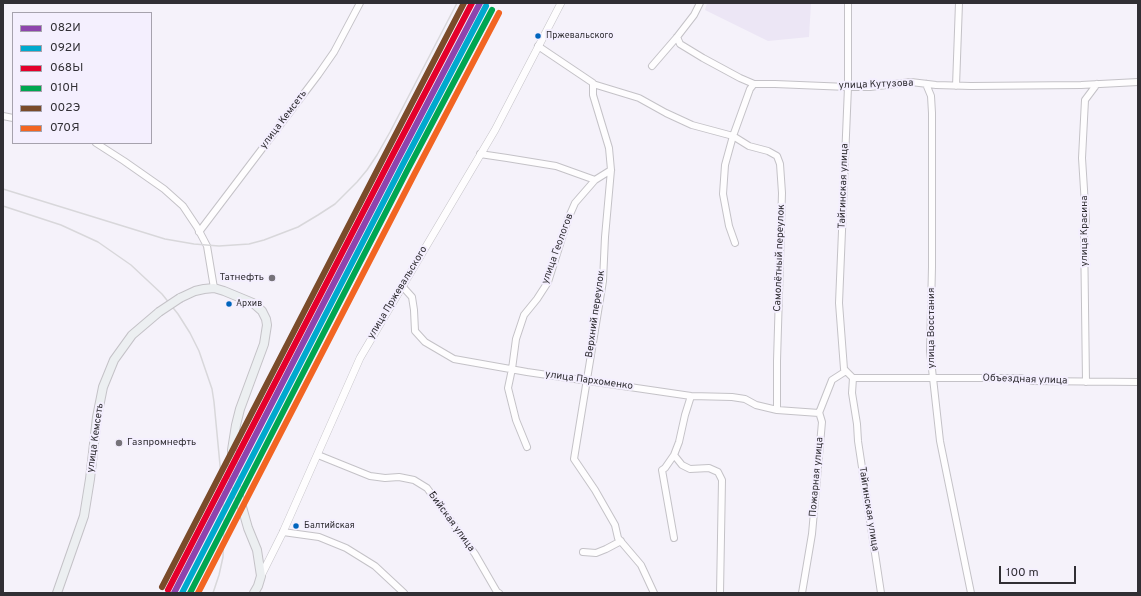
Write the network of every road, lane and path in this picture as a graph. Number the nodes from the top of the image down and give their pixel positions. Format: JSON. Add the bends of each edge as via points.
{"nodes":[{"id":1,"x":360,"y":3,"type":"edge"},
{"id":2,"x":561,"y":3,"type":"edge"},
{"id":3,"x":700,"y":3,"type":"edge"},
{"id":4,"x":848,"y":3,"type":"edge"},
{"id":5,"x":959,"y":3,"type":"edge"},
{"id":6,"x":677,"y":37,"type":"junction"},
{"id":7,"x":538,"y":46,"type":"junction"},
{"id":8,"x":652,"y":66,"type":"dead end"},
{"id":9,"x":1138,"y":82,"type":"edge"},
{"id":10,"x":593,"y":83,"type":"junction"},
{"id":11,"x":754,"y":84,"type":"junction"},
{"id":12,"x":926,"y":84,"type":"junction"},
{"id":13,"x":1097,"y":84,"type":"junction"},
{"id":14,"x":936,"y":85,"type":"junction"},
{"id":15,"x":956,"y":86,"type":"junction"},
{"id":16,"x":848,"y":87,"type":"junction"},
{"id":17,"x":931,"y":96,"type":"junction"},
{"id":18,"x":733,"y":136,"type":"junction"},
{"id":19,"x":98,"y":144,"type":"edge"},
{"id":20,"x":480,"y":154,"type":"junction"},
{"id":21,"x":611,"y":170,"type":"junction"},
{"id":22,"x":595,"y":180,"type":"junction"},
{"id":23,"x":198,"y":229,"type":"junction"},
{"id":24,"x":735,"y":243,"type":"dead end"},
{"id":25,"x":402,"y":286,"type":"junction"},
{"id":26,"x":214,"y":288,"type":"junction"},
{"id":27,"x":512,"y":369,"type":"junction"},
{"id":28,"x":845,"y":370,"type":"junction"},
{"id":29,"x":853,"y":378,"type":"junction"},
{"id":30,"x":933,"y":378,"type":"junction"},
{"id":31,"x":587,"y":380,"type":"junction"},
{"id":32,"x":1086,"y":382,"type":"junction"},
{"id":33,"x":1138,"y":382,"type":"edge"},
{"id":34,"x":691,"y":396,"type":"junction"},
{"id":35,"x":777,"y":410,"type":"junction"},
{"id":36,"x":819,"y":412,"type":"junction"},
{"id":37,"x":527,"y":448,"type":"dead end"},
{"id":38,"x":318,"y":455,"type":"junction"},
{"id":39,"x":674,"y":455,"type":"junction"},
{"id":40,"x":283,"y":532,"type":"junction"},
{"id":41,"x":674,"y":538,"type":"dead end"},
{"id":42,"x":621,"y":541,"type":"junction"},
{"id":43,"x":583,"y":552,"type":"dead end"},
{"id":44,"x":261,"y":576,"type":"junction"},
{"id":45,"x":57,"y":593,"type":"edge"},
{"id":46,"x":254,"y":593,"type":"edge"},
{"id":47,"x":404,"y":593,"type":"edge"},
{"id":48,"x":499,"y":593,"type":"edge"},
{"id":49,"x":654,"y":593,"type":"edge"},
{"id":50,"x":720,"y":593,"type":"edge"},
{"id":51,"x":802,"y":593,"type":"edge"},
{"id":52,"x":881,"y":593,"type":"edge"},
{"id":53,"x":971,"y":593,"type":"edge"}],
"edges":[{"from":1,"to":23,"type":"street","name":"улица Кемсеть","via":[[334,52]]},
{"from":2,"to":7,"type":"street","name":"улица Пржевальского"},
{"from":3,"to":6,"type":"street"},
{"from":4,"to":16,"type":"street","name":"Тайгинская улица"},
{"from":5,"to":15,"type":"street"},
{"from":6,"to":8,"type":"street"},
{"from":6,"to":11,"type":"street","name":"улица Кутузова","via":[[680,44]]},
{"from":7,"to":10,"type":"street","name":"Самолётный переулок"},
{"from":7,"to":20,"type":"street","name":"улица Пржевальского"},
{"from":9,"to":13,"type":"street","name":"улица Кутузова"},
{"from":10,"to":18,"type":"street","name":"Самолётный переулок","via":[[639,98],[692,125]]},
{"from":10,"to":21,"type":"street","via":[[593,94],[609,148]]},
{"from":11,"to":16,"type":"street","name":"улица Кутузова"},
{"from":11,"to":18,"type":"street"},
{"from":12,"to":14,"type":"street","name":"улица Кутузова"},
{"from":12,"to":16,"type":"street","name":"улица Кутузова","via":[[911,82]]},
{"from":12,"to":17,"type":"street","name":"улица Восстания"},
{"from":13,"to":15,"type":"street","name":"улица Кутузова"},
{"from":13,"to":32,"type":"street","name":"улица Красина","via":[[1085,100],[1082,158],[1086,221]]},
{"from":14,"to":15,"type":"street","name":"улица Кутузова"},
{"from":14,"to":17,"type":"street"},
{"from":16,"to":28,"type":"street","name":"Тайгинская улица","via":[[839,302]]},
{"from":17,"to":30,"type":"street","name":"улица Восстания","via":[[930,351]]},
{"from":18,"to":24,"type":"street","via":[[725,165],[723,194]]},
{"from":18,"to":35,"type":"street","name":"Самолётный переулок","via":[[749,146],[778,156],[780,164],[782,193]]},
{"from":19,"to":23,"type":"street","via":[[175,198]]},
{"from":20,"to":22,"type":"street","via":[[556,166]]},
{"from":20,"to":25,"type":"street","name":"улица Пржевальского"},
{"from":21,"to":22,"type":"street","name":"улица Геологов"},
{"from":21,"to":31,"type":"street","name":"Верхний переулок","via":[[602,281]]},
{"from":22,"to":27,"type":"street","name":"улица Геологов","via":[[575,203],[548,282],[524,316],[516,339]]},
{"from":23,"to":26,"type":"street","via":[[207,246]]},
{"from":25,"to":27,"type":"street","name":"улица Пархоменко","via":[[412,297],[415,331],[425,342],[454,358]]},
{"from":25,"to":38,"type":"street","name":"улица Пржевальского","via":[[360,358]]},
{"from":26,"to":44,"type":"main road","name":"улица Кемсеть","via":[[253,303],[262,311],[267,325],[264,344],[240,409],[232,450],[233,475],[257,550]]},
{"from":26,"to":45,"type":"main road","name":"улица Кемсеть","bridge":true,"via":[[195,291],[159,312],[132,335],[114,360],[103,387],[96,417],[84,516]]},
{"from":27,"to":31,"type":"street","name":"улица Пархоменко"},
{"from":27,"to":37,"type":"street","name":"улица Геологов","via":[[508,388],[516,420]]},
{"from":28,"to":29,"type":"street"},
{"from":28,"to":36,"type":"street","name":"Пожарная улица","via":[[832,380]]},
{"from":29,"to":30,"type":"street","name":"Объездная улица"},
{"from":29,"to":52,"type":"street","name":"Тайгинская улица","via":[[852,394],[858,441]]},
{"from":30,"to":32,"type":"street","name":"Объездная улица","via":[[1021,378],[1032,381]]},
{"from":30,"to":53,"type":"street","name":"улица Восстания","via":[[940,441]]},
{"from":31,"to":34,"type":"street","name":"улица Пархоменко"},
{"from":31,"to":42,"type":"street","name":"Верхний переулок","via":[[574,459],[608,512]]},
{"from":32,"to":33,"type":"street","name":"Объездная улица"},
{"from":34,"to":35,"type":"street","name":"улица Пархоменко","via":[[745,399],[756,405]]},
{"from":34,"to":39,"type":"street"},
{"from":35,"to":36,"type":"street","name":"улица Пархоменко"},
{"from":36,"to":51,"type":"street","name":"Пожарная улица","via":[[822,422],[812,534]]},
{"from":38,"to":40,"type":"street","name":"улица Пржевальского"},
{"from":38,"to":48,"type":"street","name":"Бийская улица","via":[[370,476],[414,480],[427,488],[475,554]]},
{"from":39,"to":41,"type":"street","via":[[662,470]]},
{"from":39,"to":50,"type":"street","via":[[682,465],[690,469],[709,468],[718,472],[722,480]]},
{"from":40,"to":44,"type":"street","name":"улица Пржевальского"},
{"from":40,"to":47,"type":"street","via":[[319,537],[346,548],[375,566]]},
{"from":42,"to":43,"type":"street","via":[[596,552]]},
{"from":42,"to":49,"type":"street","name":"Верхний переулок","via":[[641,566]]},
{"from":44,"to":46,"type":"main road","name":"улица Пржевальского"}]}
